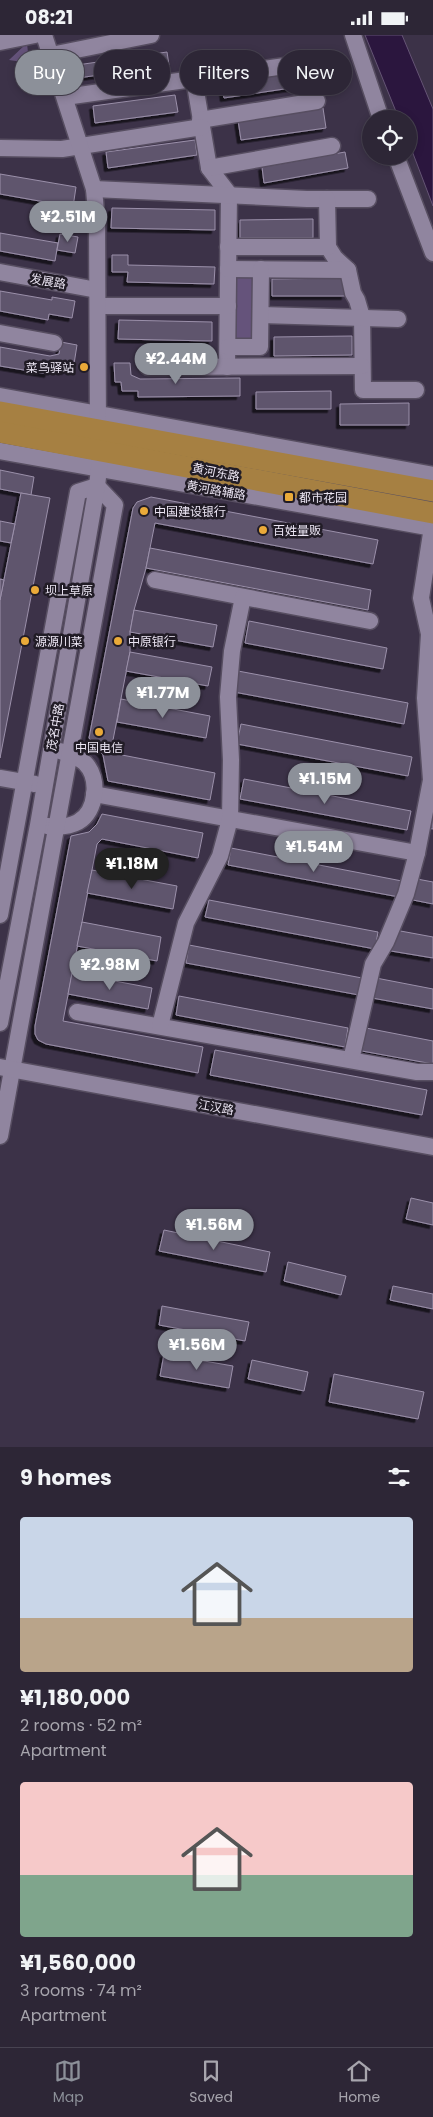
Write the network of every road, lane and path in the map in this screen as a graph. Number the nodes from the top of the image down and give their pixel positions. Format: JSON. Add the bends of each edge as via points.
{"nodes":[{"id":1,"x":35,"y":35,"type":"edge"},
{"id":2,"x":44,"y":35,"type":"edge"},
{"id":3,"x":151,"y":35,"type":"edge"},
{"id":4,"x":353,"y":35,"type":"edge"},
{"id":5,"x":0,"y":42,"type":"edge"},
{"id":6,"x":49,"y":50,"type":"edge"},
{"id":7,"x":76,"y":50,"type":"edge"},
{"id":8,"x":180,"y":81,"type":"edge"},
{"id":9,"x":196,"y":95,"type":"edge"},
{"id":10,"x":65,"y":97,"type":"joint"},
{"id":11,"x":317,"y":101,"type":"dead end"},
{"id":12,"x":378,"y":110,"type":"edge"},
{"id":13,"x":201,"y":124,"type":"junction"},
{"id":14,"x":332,"y":145,"type":"dead end"},
{"id":15,"x":81,"y":147,"type":"junction"},
{"id":16,"x":0,"y":148,"type":"edge"},
{"id":17,"x":399,"y":165,"type":"edge"},
{"id":18,"x":209,"y":168,"type":"junction"},
{"id":19,"x":94,"y":189,"type":"junction"},
{"id":20,"x":229,"y":194,"type":"junction"},
{"id":21,"x":327,"y":199,"type":"junction"},
{"id":22,"x":368,"y":199,"type":"dead end"},
{"id":23,"x":228,"y":247,"type":"junction"},
{"id":24,"x":328,"y":247,"type":"junction"},
{"id":25,"x":433,"y":253,"type":"edge"},
{"id":26,"x":228,"y":269,"type":"junction"},
{"id":27,"x":261,"y":269,"type":"junction"},
{"id":28,"x":348,"y":270,"type":"junction"},
{"id":29,"x":0,"y":272,"type":"edge"},
{"id":30,"x":97,"y":298,"type":"junction"},
{"id":31,"x":228,"y":306,"type":"junction"},
{"id":32,"x":260,"y":315,"type":"junction"},
{"id":33,"x":362,"y":317,"type":"junction"},
{"id":34,"x":398,"y":319,"type":"dead end"},
{"id":35,"x":0,"y":333,"type":"edge"},
{"id":36,"x":54,"y":343,"type":"dead end"},
{"id":37,"x":228,"y":347,"type":"junction"},
{"id":38,"x":362,"y":366,"type":"junction"},
{"id":39,"x":148,"y":367,"type":"dead end"},
{"id":40,"x":227,"y":367,"type":"junction"},
{"id":41,"x":416,"y":391,"type":"dead end"},
{"id":42,"x":0,"y":396,"type":"edge"},
{"id":43,"x":0,"y":412,"type":"edge"},
{"id":44,"x":98,"y":422,"type":"junction"},
{"id":45,"x":0,"y":432,"type":"edge"},
{"id":46,"x":0,"y":451,"type":"edge"},
{"id":47,"x":100,"y":460,"type":"junction"},
{"id":48,"x":433,"y":475,"type":"edge"},
{"id":49,"x":97,"y":486,"type":"junction"},
{"id":50,"x":433,"y":491,"type":"edge"},
{"id":51,"x":433,"y":522,"type":"edge"},
{"id":52,"x":155,"y":580,"type":"dead end"},
{"id":53,"x":243,"y":597,"type":"junction"},
{"id":54,"x":370,"y":621,"type":"dead end"},
{"id":55,"x":51,"y":748,"type":"junction"},
{"id":56,"x":69,"y":754,"type":"junction"},
{"id":57,"x":0,"y":778,"type":"edge"},
{"id":58,"x":24,"y":783,"type":"junction"},
{"id":59,"x":44,"y":786,"type":"junction"},
{"id":60,"x":94,"y":794,"type":"junction"},
{"id":61,"x":230,"y":819,"type":"junction"},
{"id":62,"x":38,"y":825,"type":"junction"},
{"id":63,"x":56,"y":827,"type":"junction"},
{"id":64,"x":417,"y":853,"type":"junction"},
{"id":65,"x":0,"y":915,"type":"edge"},
{"id":66,"x":78,"y":1011,"type":"dead end"},
{"id":67,"x":0,"y":1023,"type":"edge"},
{"id":68,"x":160,"y":1026,"type":"junction"},
{"id":69,"x":351,"y":1060,"type":"junction"},
{"id":70,"x":6,"y":1069,"type":"edge"},
{"id":71,"x":433,"y":1072,"type":"edge"},
{"id":72,"x":0,"y":1136,"type":"edge"},
{"id":73,"x":433,"y":1147,"type":"edge"}],
"edges":[{"from":1,"to":5,"type":"street"},
{"from":2,"to":6,"type":"street","name":"茂名中路"},
{"from":3,"to":7,"type":"street"},
{"from":4,"to":12,"type":"street"},
{"from":8,"to":10,"type":"street"},
{"from":9,"to":13,"type":"street"},
{"from":10,"to":15,"type":"street","name":"茂名中路"},
{"from":11,"to":13,"type":"street"},
{"from":13,"to":15,"type":"street"},
{"from":13,"to":18,"type":"street"},
{"from":14,"to":18,"type":"street"},
{"from":15,"to":16,"type":"street"},
{"from":15,"to":19,"type":"street","name":"茂名中路"},
{"from":17,"to":25,"type":"street"},
{"from":18,"to":20,"type":"street"},
{"from":19,"to":20,"type":"street"},
{"from":19,"to":30,"type":"street","name":"茂名中路"},
{"from":20,"to":21,"type":"street"},
{"from":20,"to":23,"type":"street"},
{"from":21,"to":22,"type":"street"},
{"from":21,"to":24,"type":"street"},
{"from":23,"to":24,"type":"street"},
{"from":23,"to":26,"type":"street"},
{"from":24,"to":28,"type":"street"},
{"from":26,"to":27,"type":"street"},
{"from":26,"to":31,"type":"street"},
{"from":27,"to":28,"type":"street"},
{"from":27,"to":32,"type":"street"},
{"from":28,"to":33,"type":"street"},
{"from":29,"to":30,"type":"street","name":"发展路"},
{"from":30,"to":31,"type":"street","name":"发展路"},
{"from":30,"to":44,"type":"street","name":"茂名中路"},
{"from":31,"to":37,"type":"street"},
{"from":32,"to":33,"type":"street"},
{"from":32,"to":37,"type":"street","via":[[260,347]]},
{"from":33,"to":34,"type":"street"},
{"from":33,"to":38,"type":"street"},
{"from":35,"to":36,"type":"street"},
{"from":37,"to":40,"type":"street"},
{"from":38,"to":40,"type":"street"},
{"from":38,"to":41,"type":"street","via":[[363,390]]},
{"from":39,"to":40,"type":"street"},
{"from":42,"to":44,"type":"street"},
{"from":43,"to":44,"type":"main road","name":"黄河东路"},
{"from":44,"to":47,"type":"street","name":"茂名中路"},
{"from":44,"to":48,"type":"street"},
{"from":44,"to":50,"type":"main road","name":"黄河东路"},
{"from":45,"to":47,"type":"main road","name":"黄河东路"},
{"from":46,"to":47,"type":"street"},
{"from":47,"to":49,"type":"street","name":"茂名中路"},
{"from":47,"to":51,"type":"main road","name":"黄河东路"},
{"from":49,"to":55,"type":"street","name":"茂名中路"},
{"from":49,"to":56,"type":"street","via":[[115,505]]},
{"from":49,"to":58,"type":"street","via":[[78,492]]},
{"from":51,"to":64,"type":"street","via":[[421,598],[429,634],[424,698],[431,780]]},
{"from":52,"to":53,"type":"street"},
{"from":53,"to":54,"type":"street"},
{"from":53,"to":61,"type":"street","via":[[232,651],[228,697]]},
{"from":55,"to":56,"type":"street"},
{"from":55,"to":59,"type":"street","name":"茂名中路"},
{"from":56,"to":60,"type":"street","via":[[86,764],[95,784]]},
{"from":56,"to":63,"type":"street"},
{"from":57,"to":58,"type":"street"},
{"from":58,"to":59,"type":"street"},
{"from":58,"to":65,"type":"street"},
{"from":59,"to":62,"type":"street","name":"茂名中路"},
{"from":60,"to":61,"type":"street"},
{"from":60,"to":63,"type":"street","via":[[85,816],[77,822]]},
{"from":61,"to":64,"type":"street"},
{"from":61,"to":68,"type":"street","via":[[220,856],[186,923]]},
{"from":62,"to":63,"type":"street"},
{"from":62,"to":67,"type":"street","name":"茂名中路"},
{"from":63,"to":70,"type":"street"},
{"from":64,"to":69,"type":"street","via":[[403,902],[373,964]]},
{"from":66,"to":68,"type":"street"},
{"from":68,"to":69,"type":"street"},
{"from":69,"to":71,"type":"street"},
{"from":70,"to":72,"type":"street"},
{"from":70,"to":73,"type":"street","name":"江汉路"}]}
